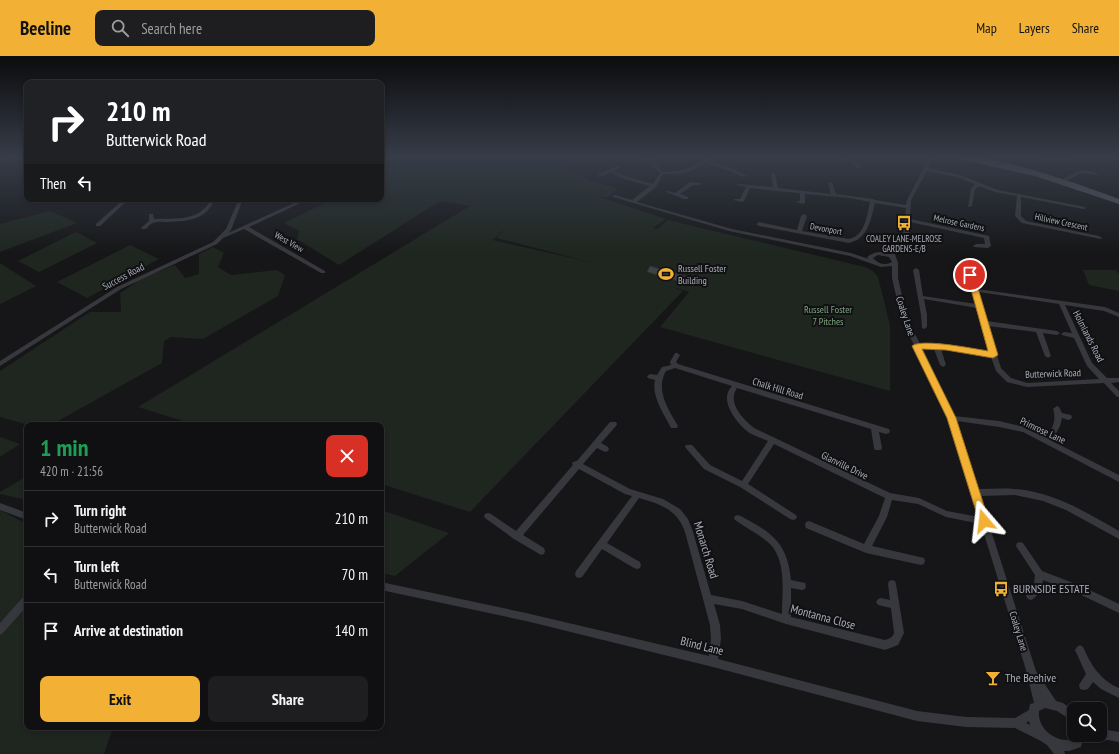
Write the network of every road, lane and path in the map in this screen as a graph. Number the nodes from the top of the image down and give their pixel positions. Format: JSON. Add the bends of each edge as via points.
{"nodes":[{"id":1,"x":651,"y":189,"type":"edge"},
{"id":2,"x":684,"y":189,"type":"edge"},
{"id":3,"x":748,"y":189,"type":"edge"},
{"id":4,"x":763,"y":189,"type":"edge"},
{"id":5,"x":830,"y":189,"type":"edge"},
{"id":6,"x":915,"y":189,"type":"edge"},
{"id":7,"x":973,"y":189,"type":"edge"},
{"id":8,"x":994,"y":189,"type":"edge"},
{"id":9,"x":1083,"y":189,"type":"edge"},
{"id":10,"x":776,"y":190,"type":"joint"},
{"id":11,"x":668,"y":192,"type":"dead end"},
{"id":12,"x":802,"y":192,"type":"junction"},
{"id":13,"x":677,"y":194,"type":"junction"},
{"id":14,"x":834,"y":195,"type":"junction"},
{"id":15,"x":615,"y":196,"type":"dead end"},
{"id":16,"x":1019,"y":196,"type":"junction"},
{"id":17,"x":686,"y":198,"type":"dead end"},
{"id":18,"x":735,"y":200,"type":"dead end"},
{"id":19,"x":873,"y":200,"type":"junction"},
{"id":20,"x":124,"y":202,"type":"edge"},
{"id":21,"x":212,"y":202,"type":"edge"},
{"id":22,"x":240,"y":202,"type":"edge"},
{"id":23,"x":301,"y":202,"type":"edge"},
{"id":24,"x":633,"y":202,"type":"junction"},
{"id":25,"x":798,"y":202,"type":"dead end"},
{"id":26,"x":1119,"y":202,"type":"edge"},
{"id":27,"x":804,"y":203,"type":"junction"},
{"id":28,"x":810,"y":203,"type":"dead end"},
{"id":29,"x":970,"y":206,"type":"dead end"},
{"id":30,"x":908,"y":207,"type":"junction"},
{"id":31,"x":1083,"y":208,"type":"dead end"},
{"id":32,"x":804,"y":216,"type":"dead end"},
{"id":33,"x":907,"y":220,"type":"junction"},
{"id":34,"x":762,"y":223,"type":"dead end"},
{"id":35,"x":98,"y":225,"type":"dead end"},
{"id":36,"x":144,"y":228,"type":"dead end"},
{"id":37,"x":246,"y":228,"type":"junction"},
{"id":38,"x":799,"y":232,"type":"junction"},
{"id":39,"x":222,"y":238,"type":"junction"},
{"id":40,"x":1099,"y":238,"type":"dead end"},
{"id":41,"x":903,"y":241,"type":"junction"},
{"id":42,"x":976,"y":246,"type":"dead end"},
{"id":43,"x":875,"y":254,"type":"junction"},
{"id":44,"x":851,"y":255,"type":"junction"},
{"id":45,"x":894,"y":260,"type":"junction"},
{"id":46,"x":877,"y":264,"type":"junction"},
{"id":47,"x":916,"y":270,"type":"dead end"},
{"id":48,"x":323,"y":272,"type":"dead end"},
{"id":49,"x":970,"y":275,"type":"dead end"},
{"id":50,"x":895,"y":278,"type":"junction"},
{"id":51,"x":975,"y":290,"type":"junction"},
{"id":52,"x":921,"y":297,"type":"junction"},
{"id":53,"x":1061,"y":302,"type":"junction"},
{"id":54,"x":979,"y":306,"type":"junction"},
{"id":55,"x":1119,"y":314,"type":"edge"},
{"id":56,"x":984,"y":322,"type":"junction"},
{"id":57,"x":924,"y":327,"type":"dead end"},
{"id":58,"x":1039,"y":331,"type":"junction"},
{"id":59,"x":1076,"y":336,"type":"junction"},
{"id":60,"x":916,"y":346,"type":"junction"},
{"id":61,"x":937,"y":347,"type":"junction"},
{"id":62,"x":677,"y":355,"type":"dead end"},
{"id":63,"x":993,"y":355,"type":"junction"},
{"id":64,"x":1048,"y":356,"type":"dead end"},
{"id":65,"x":0,"y":364,"type":"edge"},
{"id":66,"x":943,"y":365,"type":"dead end"},
{"id":67,"x":675,"y":366,"type":"junction"},
{"id":68,"x":650,"y":376,"type":"dead end"},
{"id":69,"x":658,"y":378,"type":"junction"},
{"id":70,"x":1119,"y":380,"type":"edge"},
{"id":71,"x":1106,"y":381,"type":"junction"},
{"id":72,"x":735,"y":386,"type":"junction"},
{"id":73,"x":1119,"y":395,"type":"edge"},
{"id":74,"x":1068,"y":417,"type":"dead end"},
{"id":75,"x":952,"y":418,"type":"junction"},
{"id":76,"x":613,"y":424,"type":"dead end"},
{"id":77,"x":674,"y":426,"type":"dead end"},
{"id":78,"x":875,"y":428,"type":"junction"},
{"id":79,"x":886,"y":431,"type":"dead end"},
{"id":80,"x":773,"y":440,"type":"junction"},
{"id":81,"x":1048,"y":442,"type":"junction"},
{"id":82,"x":595,"y":444,"type":"junction"},
{"id":83,"x":689,"y":447,"type":"dead end"},
{"id":84,"x":878,"y":448,"type":"dead end"},
{"id":85,"x":605,"y":449,"type":"dead end"},
{"id":86,"x":576,"y":464,"type":"junction"},
{"id":87,"x":1119,"y":479,"type":"edge"},
{"id":88,"x":743,"y":484,"type":"junction"},
{"id":89,"x":975,"y":492,"type":"junction"},
{"id":90,"x":636,"y":495,"type":"junction"},
{"id":91,"x":889,"y":496,"type":"junction"},
{"id":92,"x":0,"y":506,"type":"edge"},
{"id":93,"x":24,"y":516,"type":"edge"},
{"id":94,"x":488,"y":516,"type":"dead end"},
{"id":95,"x":793,"y":517,"type":"dead end"},
{"id":96,"x":738,"y":518,"type":"dead end"},
{"id":97,"x":984,"y":521,"type":"junction"},
{"id":98,"x":809,"y":525,"type":"dead end"},
{"id":99,"x":1119,"y":535,"type":"edge"},
{"id":100,"x":517,"y":536,"type":"junction"},
{"id":101,"x":601,"y":544,"type":"junction"},
{"id":102,"x":1020,"y":546,"type":"dead end"},
{"id":103,"x":866,"y":549,"type":"junction"},
{"id":104,"x":541,"y":551,"type":"dead end"},
{"id":105,"x":921,"y":561,"type":"dead end"},
{"id":106,"x":637,"y":565,"type":"dead end"},
{"id":107,"x":579,"y":574,"type":"dead end"},
{"id":108,"x":1039,"y":574,"type":"junction"},
{"id":109,"x":786,"y":583,"type":"junction"},
{"id":110,"x":892,"y":584,"type":"dead end"},
{"id":111,"x":802,"y":586,"type":"dead end"},
{"id":112,"x":384,"y":587,"type":"edge"},
{"id":113,"x":1031,"y":596,"type":"dead end"},
{"id":114,"x":708,"y":599,"type":"junction"},
{"id":115,"x":24,"y":602,"type":"edge"},
{"id":116,"x":881,"y":602,"type":"dead end"},
{"id":117,"x":895,"y":605,"type":"junction"},
{"id":118,"x":1119,"y":609,"type":"edge"},
{"id":119,"x":786,"y":620,"type":"junction"},
{"id":120,"x":0,"y":630,"type":"edge"},
{"id":121,"x":1080,"y":650,"type":"dead end"},
{"id":122,"x":713,"y":662,"type":"junction"},
{"id":123,"x":1031,"y":670,"type":"junction"},
{"id":124,"x":1092,"y":675,"type":"junction"},
{"id":125,"x":1084,"y":685,"type":"dead end"},
{"id":126,"x":1119,"y":693,"type":"edge"},
{"id":127,"x":1039,"y":704,"type":"junction"},
{"id":128,"x":1052,"y":704,"type":"junction"},
{"id":129,"x":1067,"y":712,"type":"edge"},
{"id":130,"x":1033,"y":713,"type":"junction"},
{"id":131,"x":1016,"y":723,"type":"junction"},
{"id":132,"x":1107,"y":734,"type":"edge"},
{"id":133,"x":1119,"y":737,"type":"edge"},
{"id":134,"x":1047,"y":739,"type":"junction"},
{"id":135,"x":1076,"y":743,"type":"edge"},
{"id":136,"x":1060,"y":754,"type":"edge"}],
"edges":[{"from":1,"to":24,"type":"street"},
{"from":2,"to":13,"type":"street"},
{"from":3,"to":18,"type":"street","via":[[744,201]]},
{"from":4,"to":10,"type":"street"},
{"from":5,"to":14,"type":"street"},
{"from":6,"to":30,"type":"street"},
{"from":7,"to":29,"type":"street"},
{"from":8,"to":16,"type":"street"},
{"from":9,"to":26,"type":"main road"},
{"from":10,"to":12,"type":"street"},
{"from":11,"to":13,"type":"street"},
{"from":12,"to":14,"type":"street"},
{"from":12,"to":27,"type":"street"},
{"from":13,"to":17,"type":"street"},
{"from":14,"to":19,"type":"street"},
{"from":15,"to":24,"type":"street"},
{"from":16,"to":31,"type":"street"},
{"from":16,"to":40,"type":"street","name":"Hillview Crescent","via":[[1018,216],[1024,222]]},
{"from":19,"to":30,"type":"street"},
{"from":19,"to":38,"type":"street","name":"Devonport","via":[[867,225],[860,236],[849,241]]},
{"from":20,"to":35,"type":"street"},
{"from":21,"to":36,"type":"street","via":[[205,216],[152,218]]},
{"from":22,"to":39,"type":"street"},
{"from":23,"to":37,"type":"street","name":"Success Road"},
{"from":24,"to":44,"type":"street","via":[[731,230]]},
{"from":25,"to":27,"type":"street"},
{"from":27,"to":28,"type":"street"},
{"from":30,"to":33,"type":"street"},
{"from":32,"to":38,"type":"street","name":"Devonport"},
{"from":33,"to":41,"type":"street","via":[[906,236]]},
{"from":33,"to":42,"type":"street","name":"Melrose Gardens","via":[[987,237],[988,246]]},
{"from":34,"to":38,"type":"street","name":"Devonport"},
{"from":37,"to":39,"type":"street","name":"Success Road"},
{"from":37,"to":48,"type":"street","name":"West View"},
{"from":39,"to":65,"type":"street","name":"Success Road","via":[[119,288]]},
{"from":41,"to":43,"type":"street"},
{"from":41,"to":45,"type":"street","via":[[892,254]]},
{"from":43,"to":44,"type":"street"},
{"from":43,"to":45,"type":"street","via":[[886,254]]},
{"from":43,"to":46,"type":"street","via":[[870,257]]},
{"from":44,"to":46,"type":"street"},
{"from":45,"to":46,"type":"street","via":[[890,266]]},
{"from":45,"to":50,"type":"street","name":"Coaley Lane"},
{"from":46,"to":50,"type":"street"},
{"from":47,"to":52,"type":"street"},
{"from":49,"to":51,"type":"street","name":"Butterwick Road"},
{"from":50,"to":60,"type":"street","name":"Coaley Lane","via":[[904,318]]},
{"from":51,"to":53,"type":"street"},
{"from":51,"to":54,"type":"street","name":"Butterwick Road"},
{"from":52,"to":54,"type":"street"},
{"from":52,"to":57,"type":"street"},
{"from":53,"to":55,"type":"street","via":[[1105,309]]},
{"from":53,"to":59,"type":"street","name":"Holmlands Road"},
{"from":54,"to":56,"type":"street","name":"Butterwick Road"},
{"from":56,"to":58,"type":"street"},
{"from":56,"to":63,"type":"street","name":"Butterwick Road"},
{"from":58,"to":59,"type":"street"},
{"from":58,"to":64,"type":"street"},
{"from":59,"to":71,"type":"street","name":"Holmlands Road","via":[[1089,364]]},
{"from":60,"to":61,"type":"street"},
{"from":60,"to":75,"type":"street","name":"Coaley Lane"},
{"from":61,"to":63,"type":"street"},
{"from":61,"to":66,"type":"street"},
{"from":62,"to":67,"type":"street","via":[[673,362]]},
{"from":63,"to":71,"type":"street","name":"Butterwick Road","via":[[1001,373],[1021,385]]},
{"from":67,"to":69,"type":"street","via":[[664,369]]},
{"from":67,"to":72,"type":"street","name":"Chalk Hill Road"},
{"from":68,"to":69,"type":"street"},
{"from":69,"to":77,"type":"street","via":[[658,390]]},
{"from":70,"to":71,"type":"street","name":"Butterwick Road"},
{"from":71,"to":73,"type":"street","name":"Holmlands Road"},
{"from":72,"to":78,"type":"street","name":"Chalk Hill Road"},
{"from":72,"to":80,"type":"street","name":"Glanville Drive","via":[[730,396],[731,403],[744,425]]},
{"from":74,"to":81,"type":"street","via":[[1058,412],[1059,424]]},
{"from":75,"to":81,"type":"street","name":"Primrose Lane","via":[[1014,427]]},
{"from":75,"to":89,"type":"street","name":"Coaley Lane"},
{"from":76,"to":82,"type":"street"},
{"from":78,"to":79,"type":"street","name":"Chalk Hill Road"},
{"from":78,"to":84,"type":"street"},
{"from":80,"to":88,"type":"street"},
{"from":80,"to":91,"type":"street","name":"Glanville Drive"},
{"from":81,"to":87,"type":"street","name":"Primrose Lane"},
{"from":82,"to":85,"type":"street"},
{"from":82,"to":86,"type":"street"},
{"from":83,"to":88,"type":"street","via":[[706,467]]},
{"from":86,"to":90,"type":"street","name":"Monarch Road"},
{"from":86,"to":100,"type":"street"},
{"from":88,"to":95,"type":"street"},
{"from":89,"to":97,"type":"street","name":"Coaley Lane"},
{"from":89,"to":99,"type":"street","via":[[1013,492],[1038,496],[1062,504]]},
{"from":90,"to":101,"type":"street"},
{"from":90,"to":114,"type":"street","name":"Monarch Road","via":[[670,506],[685,521]]},
{"from":91,"to":97,"type":"street","name":"Glanville Drive","via":[[919,501],[946,514]]},
{"from":91,"to":103,"type":"street","via":[[883,516]]},
{"from":92,"to":93,"type":"street"},
{"from":94,"to":100,"type":"street"},
{"from":96,"to":109,"type":"street","via":[[776,545],[783,559]]},
{"from":97,"to":123,"type":"street","name":"Coaley Lane"},
{"from":98,"to":103,"type":"street"},
{"from":100,"to":104,"type":"street"},
{"from":101,"to":106,"type":"street"},
{"from":101,"to":107,"type":"street"},
{"from":102,"to":108,"type":"street"},
{"from":103,"to":105,"type":"street"},
{"from":108,"to":113,"type":"street","via":[[1038,585]]},
{"from":108,"to":118,"type":"street"},
{"from":109,"to":111,"type":"street"},
{"from":109,"to":119,"type":"street"},
{"from":110,"to":117,"type":"street","name":"Montanna Close"},
{"from":112,"to":122,"type":"street","name":"Blind Lane","via":[[526,617]]},
{"from":114,"to":119,"type":"street","name":"Montanna Close","via":[[742,605]]},
{"from":114,"to":122,"type":"street","name":"Monarch Road","via":[[715,624]]},
{"from":115,"to":120,"type":"street"},
{"from":116,"to":117,"type":"street"},
{"from":117,"to":119,"type":"street","name":"Montanna Close","via":[[900,633],[898,639],[885,645]]},
{"from":121,"to":124,"type":"street"},
{"from":122,"to":131,"type":"street","name":"Blind Lane","via":[[918,716],[966,722]]},
{"from":123,"to":127,"type":"street","name":"Coaley Lane"},
{"from":123,"to":128,"type":"street","name":"Coaley Lane"},
{"from":124,"to":125,"type":"street"},
{"from":124,"to":126,"type":"street"},
{"from":127,"to":128,"type":"street"},
{"from":127,"to":130,"type":"street"},
{"from":128,"to":129,"type":"street"},
{"from":130,"to":131,"type":"street"},
{"from":130,"to":134,"type":"street","via":[[1033,720]]},
{"from":131,"to":134,"type":"street","name":"Blind Lane"},
{"from":132,"to":133,"type":"street","name":"Blind Lane"},
{"from":134,"to":135,"type":"street","name":"Blind Lane","via":[[1059,746]]},
{"from":134,"to":136,"type":"street"}]}
